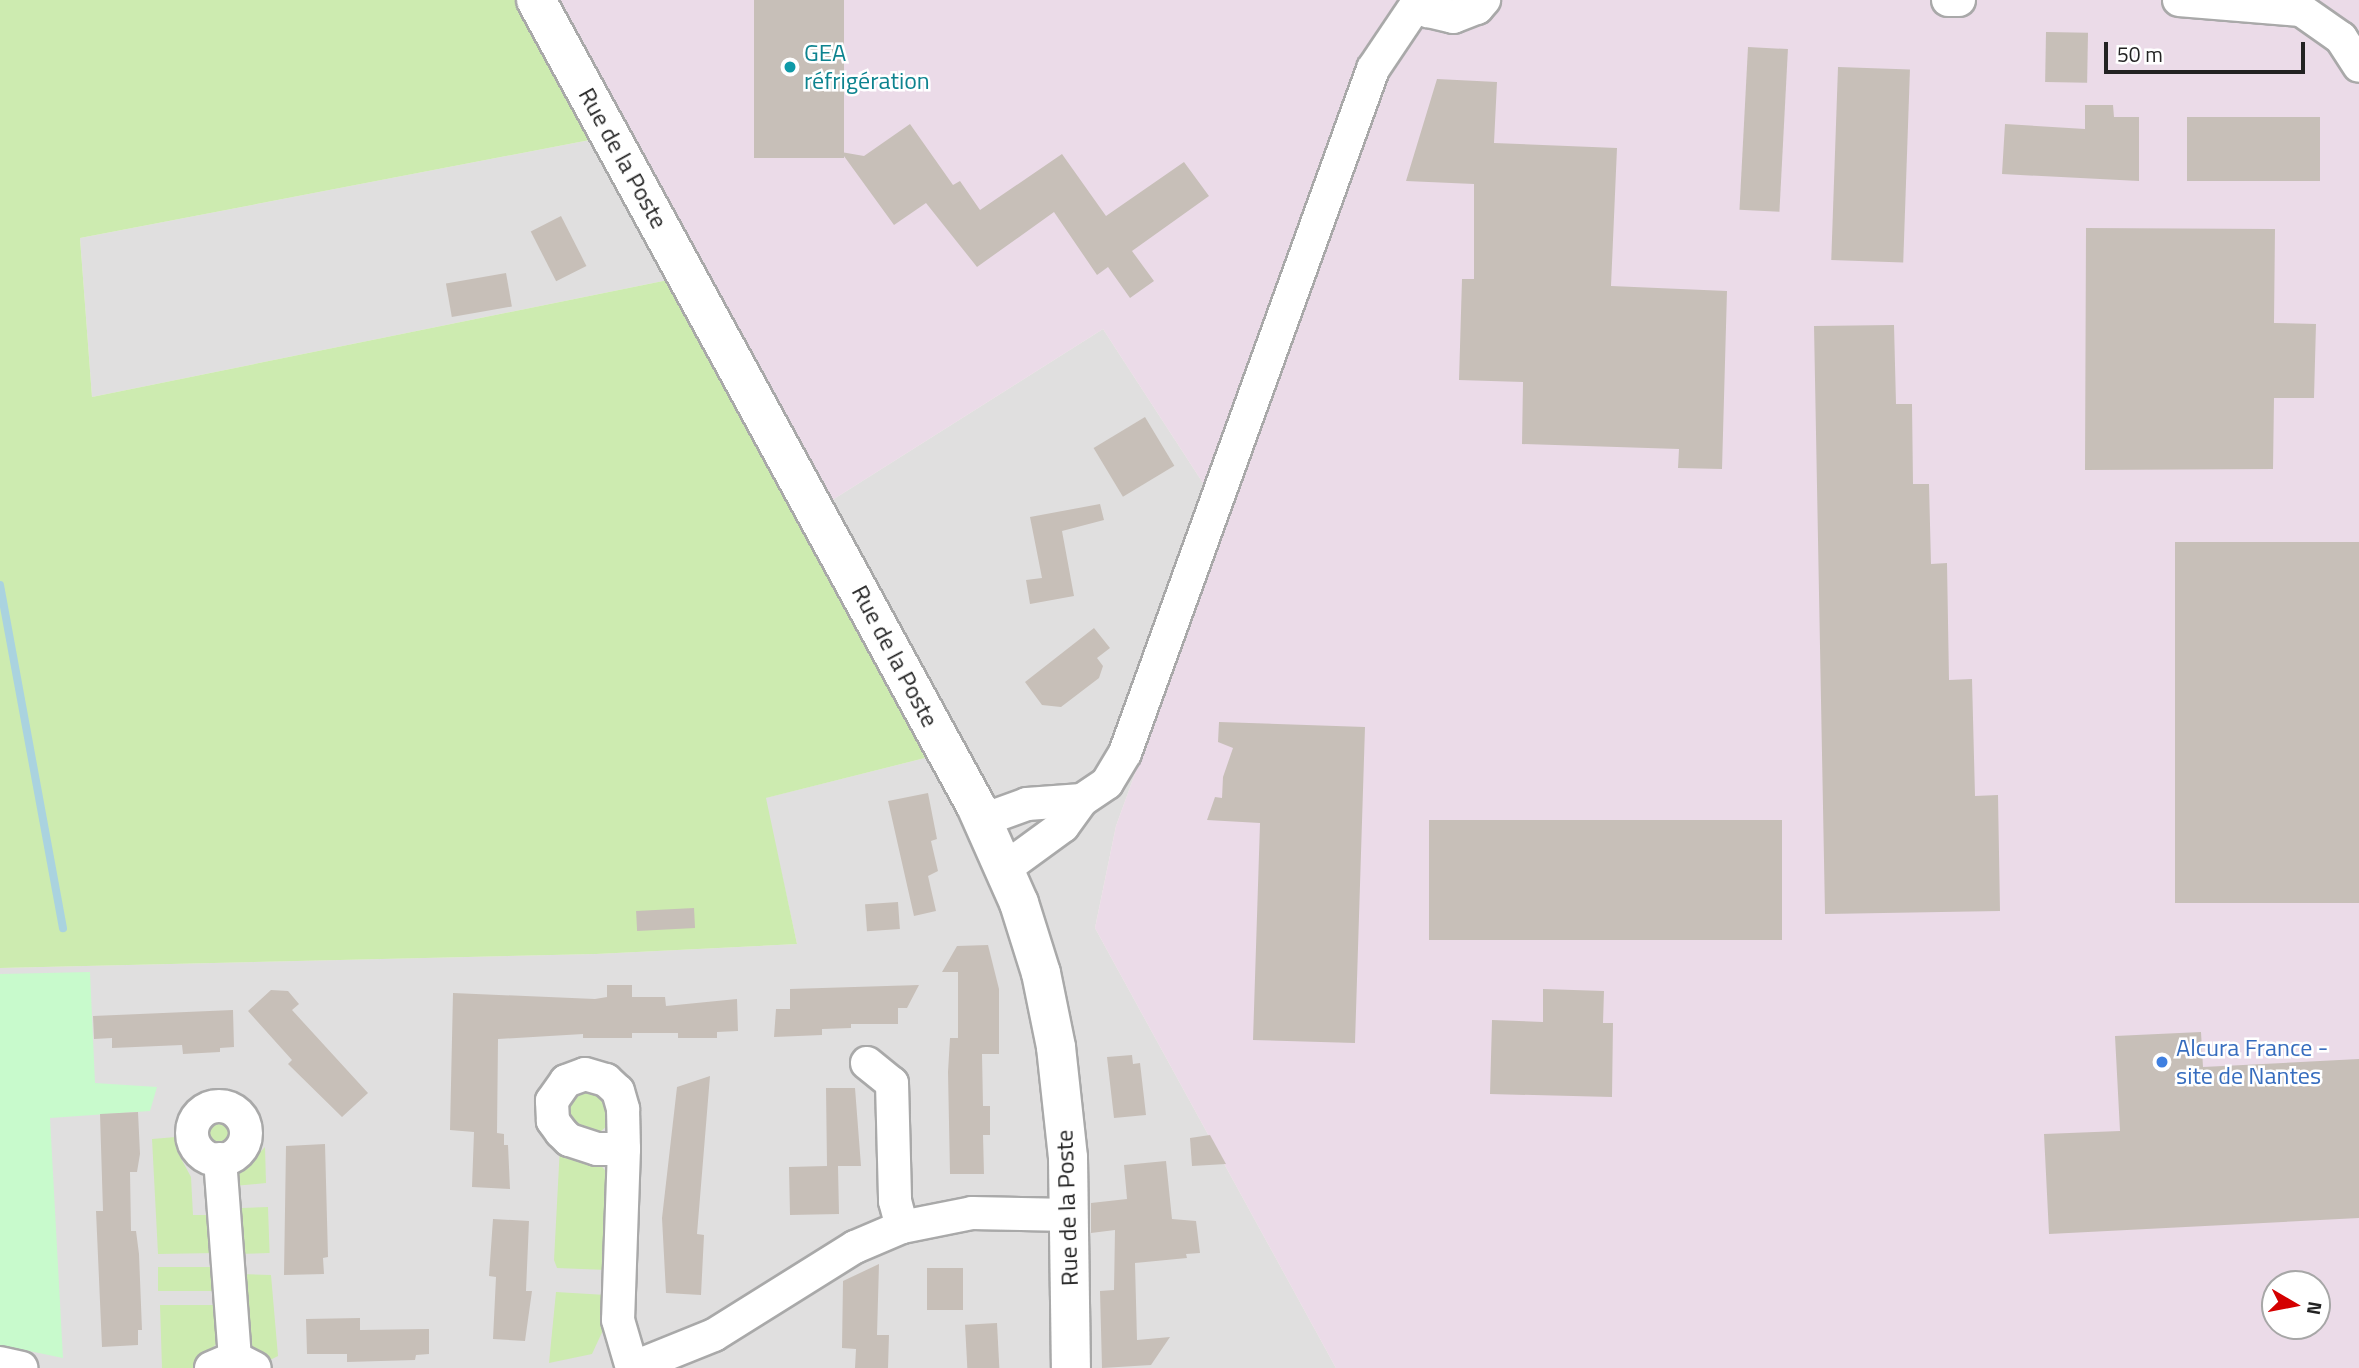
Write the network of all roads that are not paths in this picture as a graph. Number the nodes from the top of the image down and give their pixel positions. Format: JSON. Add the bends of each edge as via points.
{"nodes":[{"id":1,"x":536,"y":0,"type":"edge"},
{"id":2,"x":1484,"y":0,"type":"edge"},
{"id":3,"x":1948,"y":0,"type":"edge"},
{"id":4,"x":1959,"y":0,"type":"edge"},
{"id":5,"x":2179,"y":0,"type":"edge"},
{"id":6,"x":1418,"y":1,"type":"edge"},
{"id":7,"x":2359,"y":66,"type":"edge"},
{"id":8,"x":1082,"y":800,"type":"junction"},
{"id":9,"x":983,"y":820,"type":"junction"},
{"id":10,"x":1004,"y":869,"type":"junction"},
{"id":11,"x":867,"y":1063,"type":"dead end"},
{"id":12,"x":624,"y":1149,"type":"dead end"},
{"id":13,"x":220,"y":1159,"type":"dead end"},
{"id":14,"x":1070,"y":1215,"type":"junction"},
{"id":15,"x":902,"y":1227,"type":"junction"},
{"id":16,"x":0,"y":1363,"type":"edge"},
{"id":17,"x":234,"y":1365,"type":"edge"},
{"id":18,"x":21,"y":1368,"type":"edge"},
{"id":19,"x":632,"y":1368,"type":"edge"},
{"id":20,"x":1072,"y":1368,"type":"edge"}],
"edges":[{"from":1,"to":9,"type":"street","name":"Rue de la Poste"},
{"from":2,"to":6,"type":"street","via":[[1477,8],[1453,17],[1428,11]]},
{"from":3,"to":4,"type":"street"},
{"from":5,"to":7,"type":"street","via":[[2284,6],[2312,15],[2341,38]]},
{"from":6,"to":8,"type":"street","via":[[1373,69],[1125,753],[1107,783]]},
{"from":8,"to":9,"type":"street","via":[[1027,804]]},
{"from":8,"to":10,"type":"street","via":[[1043,843]]},
{"from":9,"to":10,"type":"street","name":"Rue de la Poste"},
{"from":10,"to":14,"type":"street","name":"Rue de la Poste","via":[[1033,941],[1050,1011],[1067,1146]]},
{"from":11,"to":15,"type":"street","via":[[892,1083],[895,1201]]},
{"from":12,"to":19,"type":"street","via":[[618,1320]]},
{"from":13,"to":17,"type":"street"},
{"from":14,"to":15,"type":"street","via":[[972,1213]]},
{"from":14,"to":20,"type":"street","name":"Rue de la Poste"},
{"from":15,"to":19,"type":"street","via":[[855,1247],[714,1335]]},
{"from":16,"to":18,"type":"street"}]}
